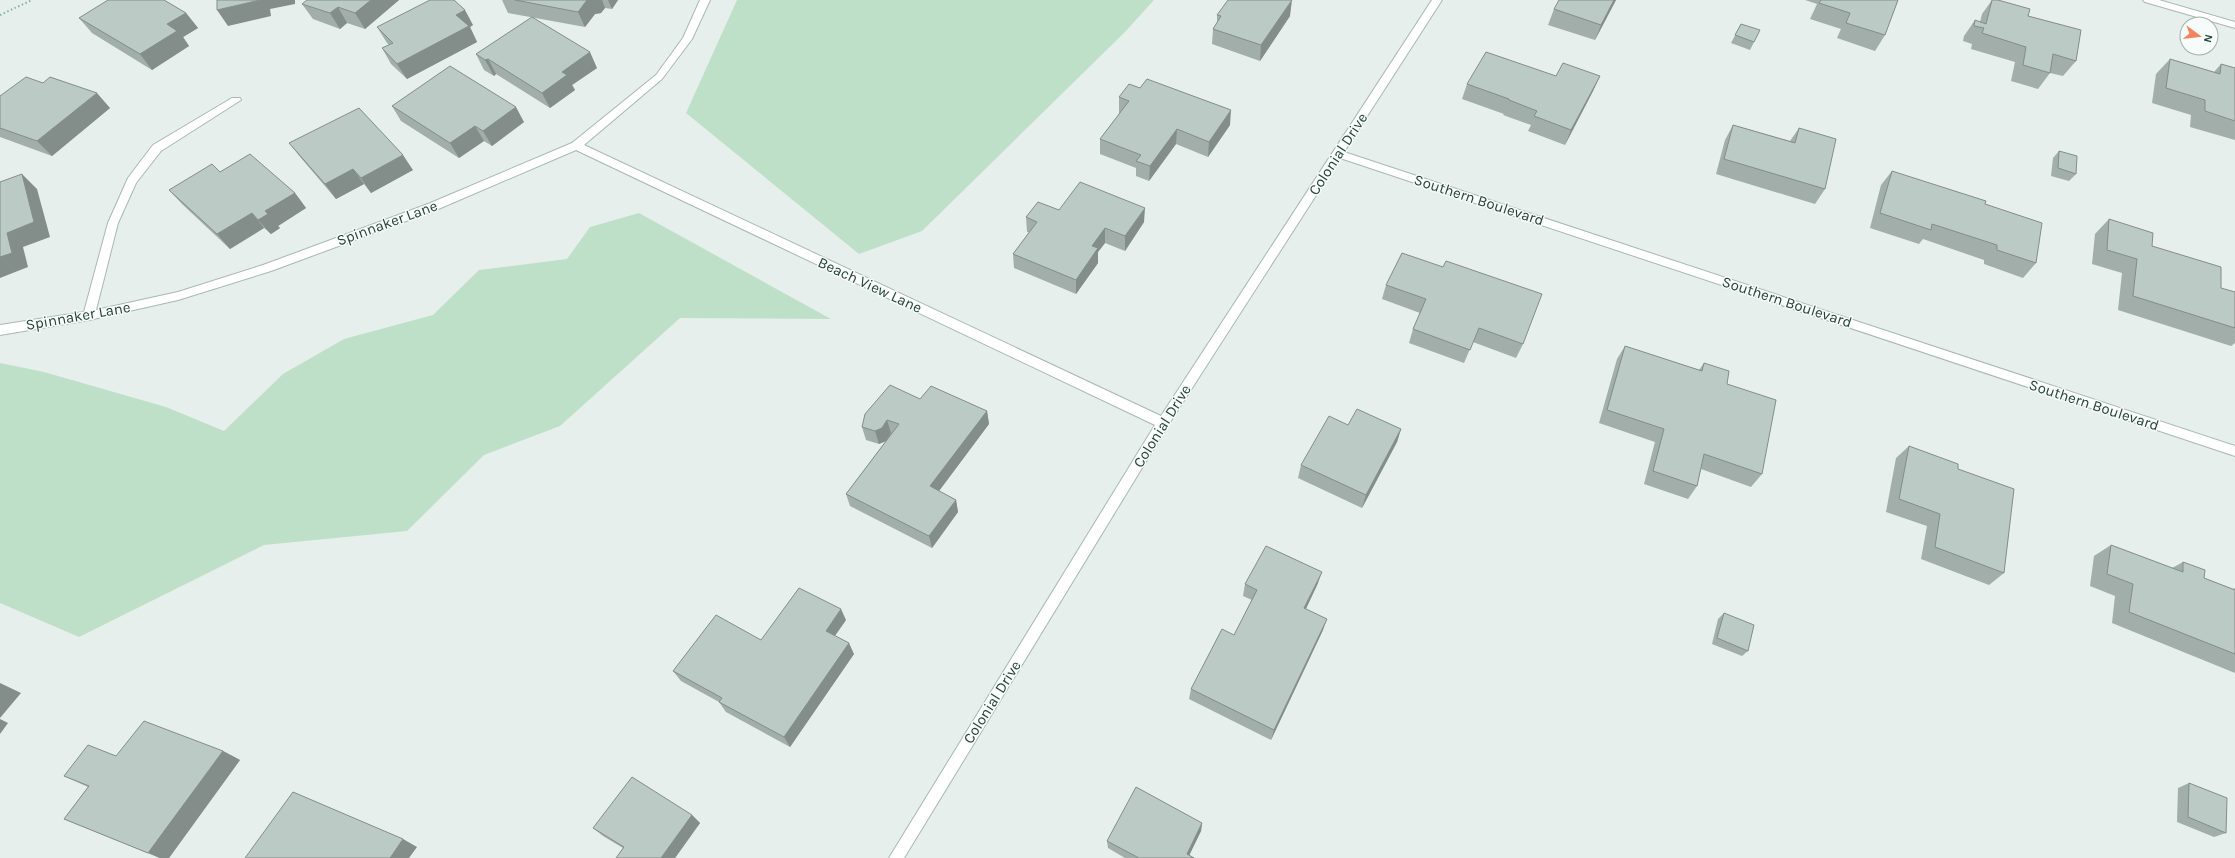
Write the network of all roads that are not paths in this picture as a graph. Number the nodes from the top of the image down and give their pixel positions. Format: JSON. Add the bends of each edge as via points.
{"nodes":[{"id":1,"x":705,"y":0,"type":"edge"},
{"id":2,"x":1437,"y":0,"type":"edge"},
{"id":3,"x":2148,"y":0,"type":"edge"},
{"id":4,"x":2235,"y":25,"type":"edge"},
{"id":5,"x":236,"y":100,"type":"dead end"},
{"id":6,"x":576,"y":146,"type":"junction"},
{"id":7,"x":1339,"y":154,"type":"junction"},
{"id":8,"x":89,"y":316,"type":"junction"},
{"id":9,"x":0,"y":330,"type":"edge"},
{"id":10,"x":1163,"y":423,"type":"junction"},
{"id":11,"x":2235,"y":451,"type":"edge"},
{"id":12,"x":896,"y":858,"type":"edge"}],
"edges":[{"from":1,"to":6,"type":"street","name":"Spinnaker Lane","via":[[687,38],[659,77]]},
{"from":2,"to":7,"type":"street","name":"Colonial Drive"},
{"from":3,"to":4,"type":"street"},
{"from":5,"to":8,"type":"street","via":[[157,148],[132,181],[113,223]]},
{"from":6,"to":8,"type":"street","name":"Spinnaker Lane","via":[[432,207],[267,268],[178,296]]},
{"from":6,"to":10,"type":"street","name":"Beach View Lane"},
{"from":7,"to":10,"type":"street","name":"Colonial Drive"},
{"from":7,"to":11,"type":"street","name":"Southern Boulevard"},
{"from":8,"to":9,"type":"street","name":"Spinnaker Lane"},
{"from":10,"to":12,"type":"street","name":"Colonial Drive"}]}
